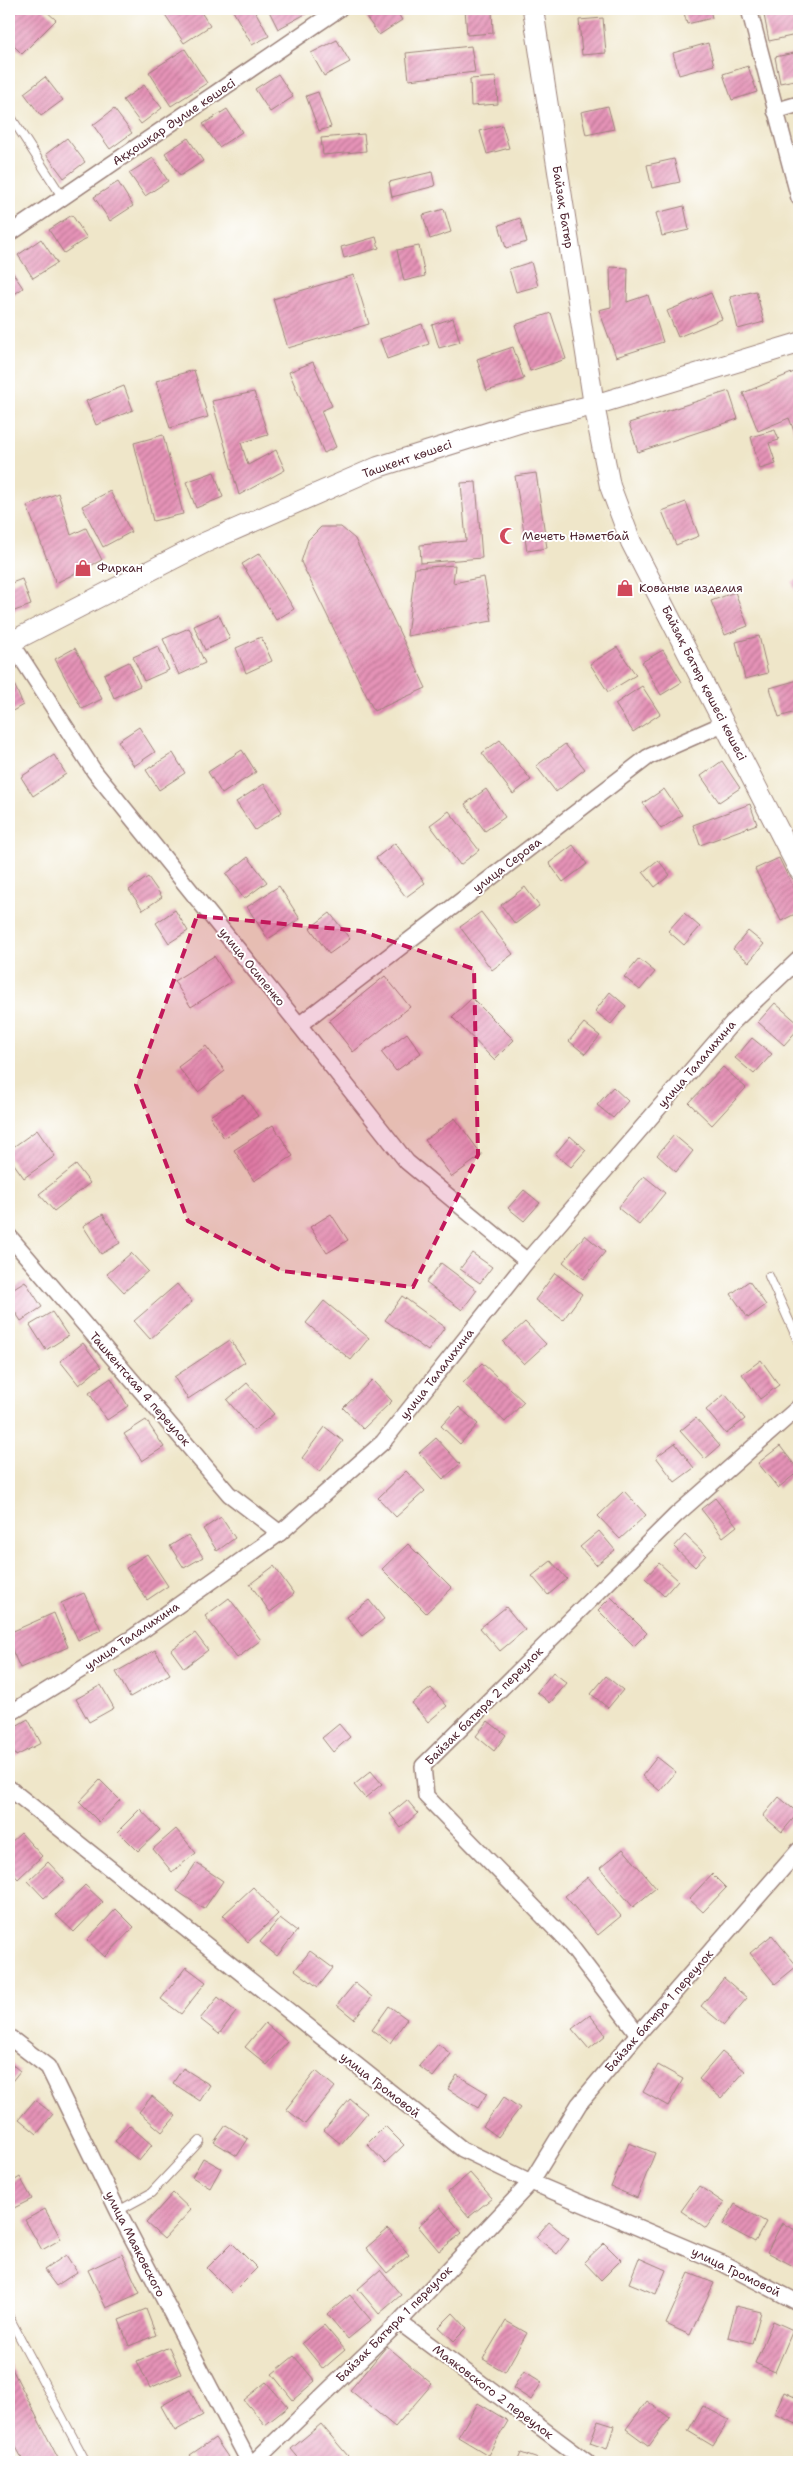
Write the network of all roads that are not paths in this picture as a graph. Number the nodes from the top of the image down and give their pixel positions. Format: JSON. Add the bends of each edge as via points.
{"nodes":[{"id":1,"x":339,"y":9,"type":"edge"},
{"id":2,"x":533,"y":9,"type":"edge"},
{"id":3,"x":749,"y":9,"type":"edge"},
{"id":4,"x":799,"y":104,"type":"edge"},
{"id":5,"x":775,"y":110,"type":"junction"},
{"id":6,"x":9,"y":114,"type":"edge"},
{"id":7,"x":64,"y":198,"type":"junction"},
{"id":8,"x":799,"y":198,"type":"edge"},
{"id":9,"x":9,"y":234,"type":"edge"},
{"id":10,"x":799,"y":343,"type":"edge"},
{"id":11,"x":594,"y":405,"type":"junction"},
{"id":12,"x":10,"y":642,"type":"edge"},
{"id":13,"x":725,"y":723,"type":"junction"},
{"id":14,"x":799,"y":870,"type":"edge"},
{"id":15,"x":799,"y":959,"type":"edge"},
{"id":16,"x":299,"y":1024,"type":"junction"},
{"id":17,"x":9,"y":1236,"type":"edge"},
{"id":18,"x":527,"y":1261,"type":"junction"},
{"id":19,"x":768,"y":1276,"type":"dead end"},
{"id":20,"x":799,"y":1343,"type":"edge"},
{"id":21,"x":799,"y":1407,"type":"edge"},
{"id":22,"x":280,"y":1533,"type":"junction"},
{"id":23,"x":9,"y":1714,"type":"edge"},
{"id":24,"x":9,"y":1788,"type":"edge"},
{"id":25,"x":799,"y":1850,"type":"edge"},
{"id":26,"x":638,"y":2034,"type":"junction"},
{"id":27,"x":9,"y":2037,"type":"edge"},
{"id":28,"x":200,"y":2141,"type":"dead end"},
{"id":29,"x":531,"y":2182,"type":"junction"},
{"id":30,"x":118,"y":2211,"type":"junction"},
{"id":31,"x":799,"y":2304,"type":"edge"},
{"id":32,"x":9,"y":2317,"type":"edge"},
{"id":33,"x":399,"y":2322,"type":"junction"},
{"id":34,"x":86,"y":2462,"type":"edge"},
{"id":35,"x":249,"y":2462,"type":"edge"},
{"id":36,"x":254,"y":2462,"type":"edge"},
{"id":37,"x":587,"y":2462,"type":"edge"}],
"edges":[{"from":1,"to":7,"type":"street","name":"Аққошқар Әулие көшесі"},
{"from":2,"to":11,"type":"main road","name":"Байзақ Батыр"},
{"from":3,"to":5,"type":"street"},
{"from":4,"to":5,"type":"street"},
{"from":5,"to":8,"type":"street"},
{"from":6,"to":7,"type":"lane"},
{"from":7,"to":9,"type":"street","name":"Аққошқар Әулие көшесі"},
{"from":10,"to":11,"type":"main road","name":"Ташкент көшесі"},
{"from":11,"to":12,"type":"main road","name":"Ташкент көшесі","via":[[522,422],[378,467],[204,543]]},
{"from":11,"to":13,"type":"main road","name":"Байзақ Батыр қөшесі көшесі","via":[[610,486],[631,542]]},
{"from":12,"to":16,"type":"street","name":"улица Осипенко","via":[[94,771]]},
{"from":13,"to":14,"type":"main road","name":"Байзақ Батыр қөшесі көшесі"},
{"from":13,"to":16,"type":"street","name":"улица Серова","via":[[648,757]]},
{"from":15,"to":18,"type":"street","name":"улица Талалихина","via":[[732,1023]]},
{"from":16,"to":18,"type":"street","name":"улица Осипенко","via":[[407,1162]]},
{"from":17,"to":22,"type":"street","name":"Ташкентская 4 переулок","via":[[230,1494]]},
{"from":18,"to":22,"type":"street","name":"улица Талалихина","via":[[383,1442]]},
{"from":19,"to":20,"type":"lane"},
{"from":21,"to":26,"type":"street","name":"Байзак батыра 2 переулок","via":[[676,1515],[423,1766],[426,1796],[567,1941]]},
{"from":22,"to":23,"type":"street","name":"улица Талалихина","via":[[129,1640]]},
{"from":24,"to":29,"type":"street","name":"улица Громовой","via":[[462,2149]]},
{"from":25,"to":26,"type":"street","name":"Байзак батыра 1 переулок"},
{"from":26,"to":29,"type":"street","name":"Байзак батыра 1 переулок","via":[[579,2104]]},
{"from":27,"to":30,"type":"street","name":"улица Маяковского","via":[[48,2067]]},
{"from":28,"to":30,"type":"lane","via":[[151,2193]]},
{"from":29,"to":31,"type":"street","name":"улица Громовой","via":[[722,2263]]},
{"from":29,"to":33,"type":"street","name":"Байзак Батыра 1 переулок"},
{"from":30,"to":35,"type":"street","name":"улица Маяковского"},
{"from":32,"to":34,"type":"lane"},
{"from":33,"to":36,"type":"street","name":"Байзак Батыра 1 переулок"},
{"from":33,"to":37,"type":"street","name":"Маяковского 2 переулок"}]}
